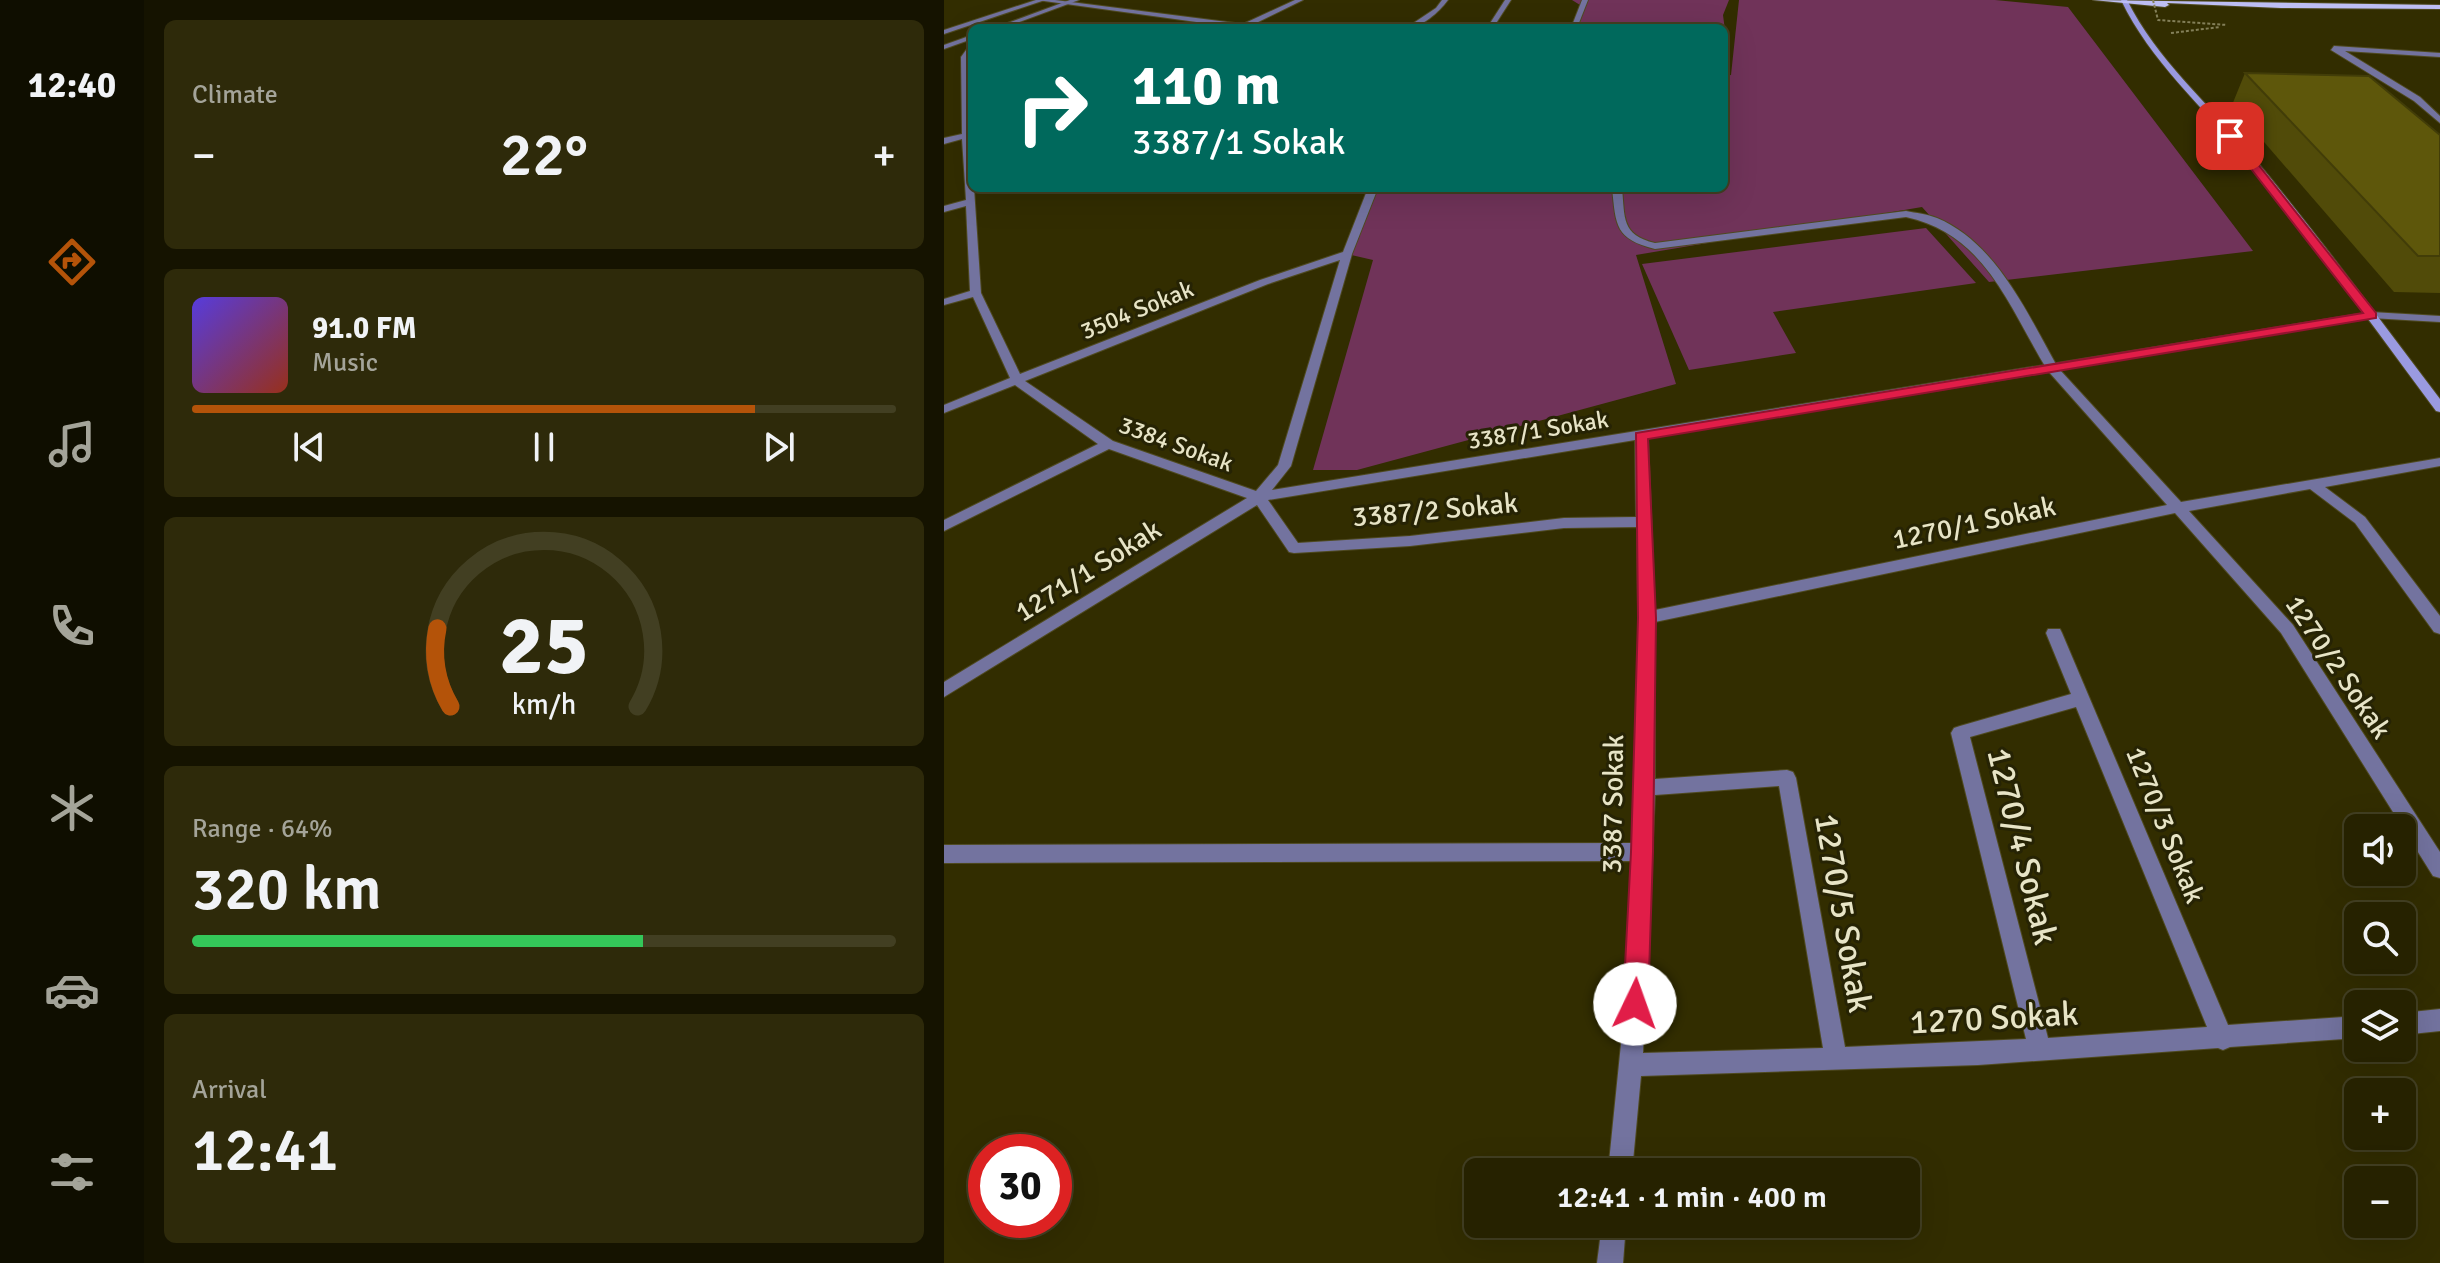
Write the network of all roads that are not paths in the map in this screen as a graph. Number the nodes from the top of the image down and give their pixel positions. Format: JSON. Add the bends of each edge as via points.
{"nodes":[{"id":1,"x":1041,"y":0,"type":"edge"},
{"id":2,"x":1300,"y":0,"type":"edge"},
{"id":3,"x":1445,"y":0,"type":"edge"},
{"id":4,"x":1508,"y":0,"type":"edge"},
{"id":5,"x":1585,"y":0,"type":"edge"},
{"id":6,"x":2097,"y":0,"type":"edge"},
{"id":7,"x":2153,"y":0,"type":"edge"},
{"id":8,"x":1074,"y":1,"type":"edge"},
{"id":9,"x":2124,"y":1,"type":"edge"},
{"id":10,"x":2206,"y":3,"type":"junction"},
{"id":11,"x":2440,"y":7,"type":"edge"},
{"id":12,"x":2247,"y":10,"type":"junction"},
{"id":13,"x":2440,"y":14,"type":"edge"},
{"id":14,"x":968,"y":24,"type":"edge"},
{"id":15,"x":968,"y":24,"type":"edge"},
{"id":16,"x":1008,"y":24,"type":"edge"},
{"id":17,"x":1231,"y":24,"type":"edge"},
{"id":18,"x":1249,"y":24,"type":"edge"},
{"id":19,"x":1415,"y":24,"type":"edge"},
{"id":20,"x":1493,"y":24,"type":"edge"},
{"id":21,"x":1576,"y":24,"type":"edge"},
{"id":22,"x":944,"y":32,"type":"edge"},
{"id":23,"x":968,"y":38,"type":"edge"},
{"id":24,"x":944,"y":47,"type":"edge"},
{"id":25,"x":968,"y":53,"type":"edge"},
{"id":26,"x":2440,"y":55,"type":"edge"},
{"id":27,"x":2417,"y":99,"type":"junction"},
{"id":28,"x":2429,"y":99,"type":"dead end"},
{"id":29,"x":968,"y":116,"type":"edge"},
{"id":30,"x":2440,"y":121,"type":"edge"},
{"id":31,"x":968,"y":135,"type":"edge"},
{"id":32,"x":944,"y":141,"type":"edge"},
{"id":33,"x":970,"y":192,"type":"edge"},
{"id":34,"x":1371,"y":192,"type":"edge"},
{"id":35,"x":1617,"y":192,"type":"edge"},
{"id":36,"x":970,"y":202,"type":"junction"},
{"id":37,"x":944,"y":209,"type":"edge"},
{"id":38,"x":1347,"y":254,"type":"junction"},
{"id":39,"x":976,"y":293,"type":"junction"},
{"id":40,"x":944,"y":302,"type":"edge"},
{"id":41,"x":2371,"y":315,"type":"junction"},
{"id":42,"x":2440,"y":319,"type":"edge"},
{"id":43,"x":2052,"y":368,"type":"junction"},
{"id":44,"x":1018,"y":382,"type":"junction"},
{"id":45,"x":2440,"y":408,"type":"edge"},
{"id":46,"x":944,"y":409,"type":"edge"},
{"id":47,"x":1641,"y":436,"type":"junction"},
{"id":48,"x":1108,"y":444,"type":"junction"},
{"id":49,"x":2440,"y":462,"type":"edge"},
{"id":50,"x":2313,"y":485,"type":"junction"},
{"id":51,"x":1259,"y":497,"type":"junction"},
{"id":52,"x":2177,"y":508,"type":"junction"},
{"id":53,"x":1643,"y":522,"type":"junction"},
{"id":54,"x":944,"y":526,"type":"edge"},
{"id":55,"x":1647,"y":618,"type":"junction"},
{"id":56,"x":2440,"y":628,"type":"edge"},
{"id":57,"x":2054,"y":633,"type":"dead end"},
{"id":58,"x":944,"y":690,"type":"edge"},
{"id":59,"x":2082,"y":698,"type":"junction"},
{"id":60,"x":1644,"y":788,"type":"junction"},
{"id":61,"x":1642,"y":852,"type":"junction"},
{"id":62,"x":944,"y":854,"type":"edge"},
{"id":63,"x":2440,"y":869,"type":"edge"},
{"id":64,"x":2440,"y":1020,"type":"edge"},
{"id":65,"x":2416,"y":1023,"type":"edge"},
{"id":66,"x":2344,"y":1028,"type":"edge"},
{"id":67,"x":2223,"y":1039,"type":"junction"},
{"id":68,"x":2040,"y":1050,"type":"junction"},
{"id":69,"x":1836,"y":1059,"type":"junction"},
{"id":70,"x":1632,"y":1065,"type":"junction"},
{"id":71,"x":1622,"y":1158,"type":"edge"},
{"id":72,"x":1613,"y":1238,"type":"edge"},
{"id":73,"x":1610,"y":1263,"type":"edge"}],
"edges":[{"from":1,"to":8,"type":"street"},
{"from":1,"to":14,"type":"street"},
{"from":2,"to":18,"type":"street"},
{"from":3,"to":19,"type":"street"},
{"from":4,"to":20,"type":"street"},
{"from":5,"to":21,"type":"street"},
{"from":6,"to":9,"type":"main road"},
{"from":7,"to":10,"type":"main road"},
{"from":8,"to":16,"type":"street"},
{"from":8,"to":17,"type":"street"},
{"from":9,"to":12,"type":"main road"},
{"from":9,"to":41,"type":"main road","via":[[2144,35],[2290,208]]},
{"from":10,"to":11,"type":"main road"},
{"from":10,"to":12,"type":"main road"},
{"from":12,"to":13,"type":"main road"},
{"from":15,"to":22,"type":"street"},
{"from":23,"to":24,"type":"street"},
{"from":25,"to":29,"type":"street"},
{"from":26,"to":27,"type":"street","via":[[2334,48]]},
{"from":27,"to":28,"type":"street"},
{"from":27,"to":30,"type":"street"},
{"from":31,"to":32,"type":"street"},
{"from":33,"to":36,"type":"street"},
{"from":34,"to":38,"type":"street"},
{"from":35,"to":43,"type":"street","name":"1270/2 Sokak","via":[[1622,230],[1629,238],[1655,246],[1906,214],[1938,219],[1955,229],[2007,287]]},
{"from":36,"to":37,"type":"street"},
{"from":36,"to":39,"type":"street"},
{"from":38,"to":44,"type":"street","name":"3504 Sokak"},
{"from":38,"to":51,"type":"street","name":"3384 Sokak","via":[[1284,466]]},
{"from":39,"to":40,"type":"street"},
{"from":39,"to":44,"type":"street"},
{"from":41,"to":42,"type":"street","name":"3387/1 Sokak"},
{"from":41,"to":43,"type":"street","name":"3387/1 Sokak"},
{"from":41,"to":45,"type":"main road"},
{"from":43,"to":47,"type":"street","name":"3387/1 Sokak"},
{"from":43,"to":52,"type":"street","name":"1270/2 Sokak"},
{"from":44,"to":46,"type":"street","name":"3504 Sokak"},
{"from":44,"to":48,"type":"street","name":"3384 Sokak"},
{"from":47,"to":51,"type":"street","name":"3387/1 Sokak"},
{"from":47,"to":53,"type":"street","name":"3387 Sokak"},
{"from":48,"to":51,"type":"street","name":"3384 Sokak"},
{"from":48,"to":54,"type":"street"},
{"from":49,"to":50,"type":"street","name":"1270/1 Sokak"},
{"from":50,"to":52,"type":"street","name":"1270/1 Sokak"},
{"from":50,"to":56,"type":"street","via":[[2360,520]]},
{"from":51,"to":53,"type":"street","name":"3387/2 Sokak","via":[[1294,548],[1564,523]]},
{"from":51,"to":58,"type":"street","name":"1271/1 Sokak"},
{"from":52,"to":55,"type":"street","name":"1270/1 Sokak"},
{"from":52,"to":63,"type":"street","name":"1270/2 Sokak","via":[[2287,629]]},
{"from":53,"to":55,"type":"street","name":"3387 Sokak"},
{"from":55,"to":60,"type":"street","name":"3387 Sokak"},
{"from":57,"to":59,"type":"street","name":"1270/3 Sokak"},
{"from":59,"to":67,"type":"street","name":"1270/3 Sokak"},
{"from":59,"to":68,"type":"street","name":"1270/4 Sokak","via":[[1960,733]]},
{"from":60,"to":61,"type":"street","name":"3387 Sokak"},
{"from":60,"to":69,"type":"street","name":"1270/5 Sokak","via":[[1787,778]]},
{"from":61,"to":62,"type":"street"},
{"from":61,"to":70,"type":"street","name":"3387 Sokak"},
{"from":64,"to":65,"type":"street"},
{"from":66,"to":67,"type":"street","name":"1270 Sokak"},
{"from":67,"to":68,"type":"street","name":"1270 Sokak"},
{"from":68,"to":69,"type":"street","name":"1270 Sokak"},
{"from":69,"to":70,"type":"street","name":"1270 Sokak"},
{"from":70,"to":71,"type":"street","name":"3387 Sokak"},
{"from":72,"to":73,"type":"street"}]}
